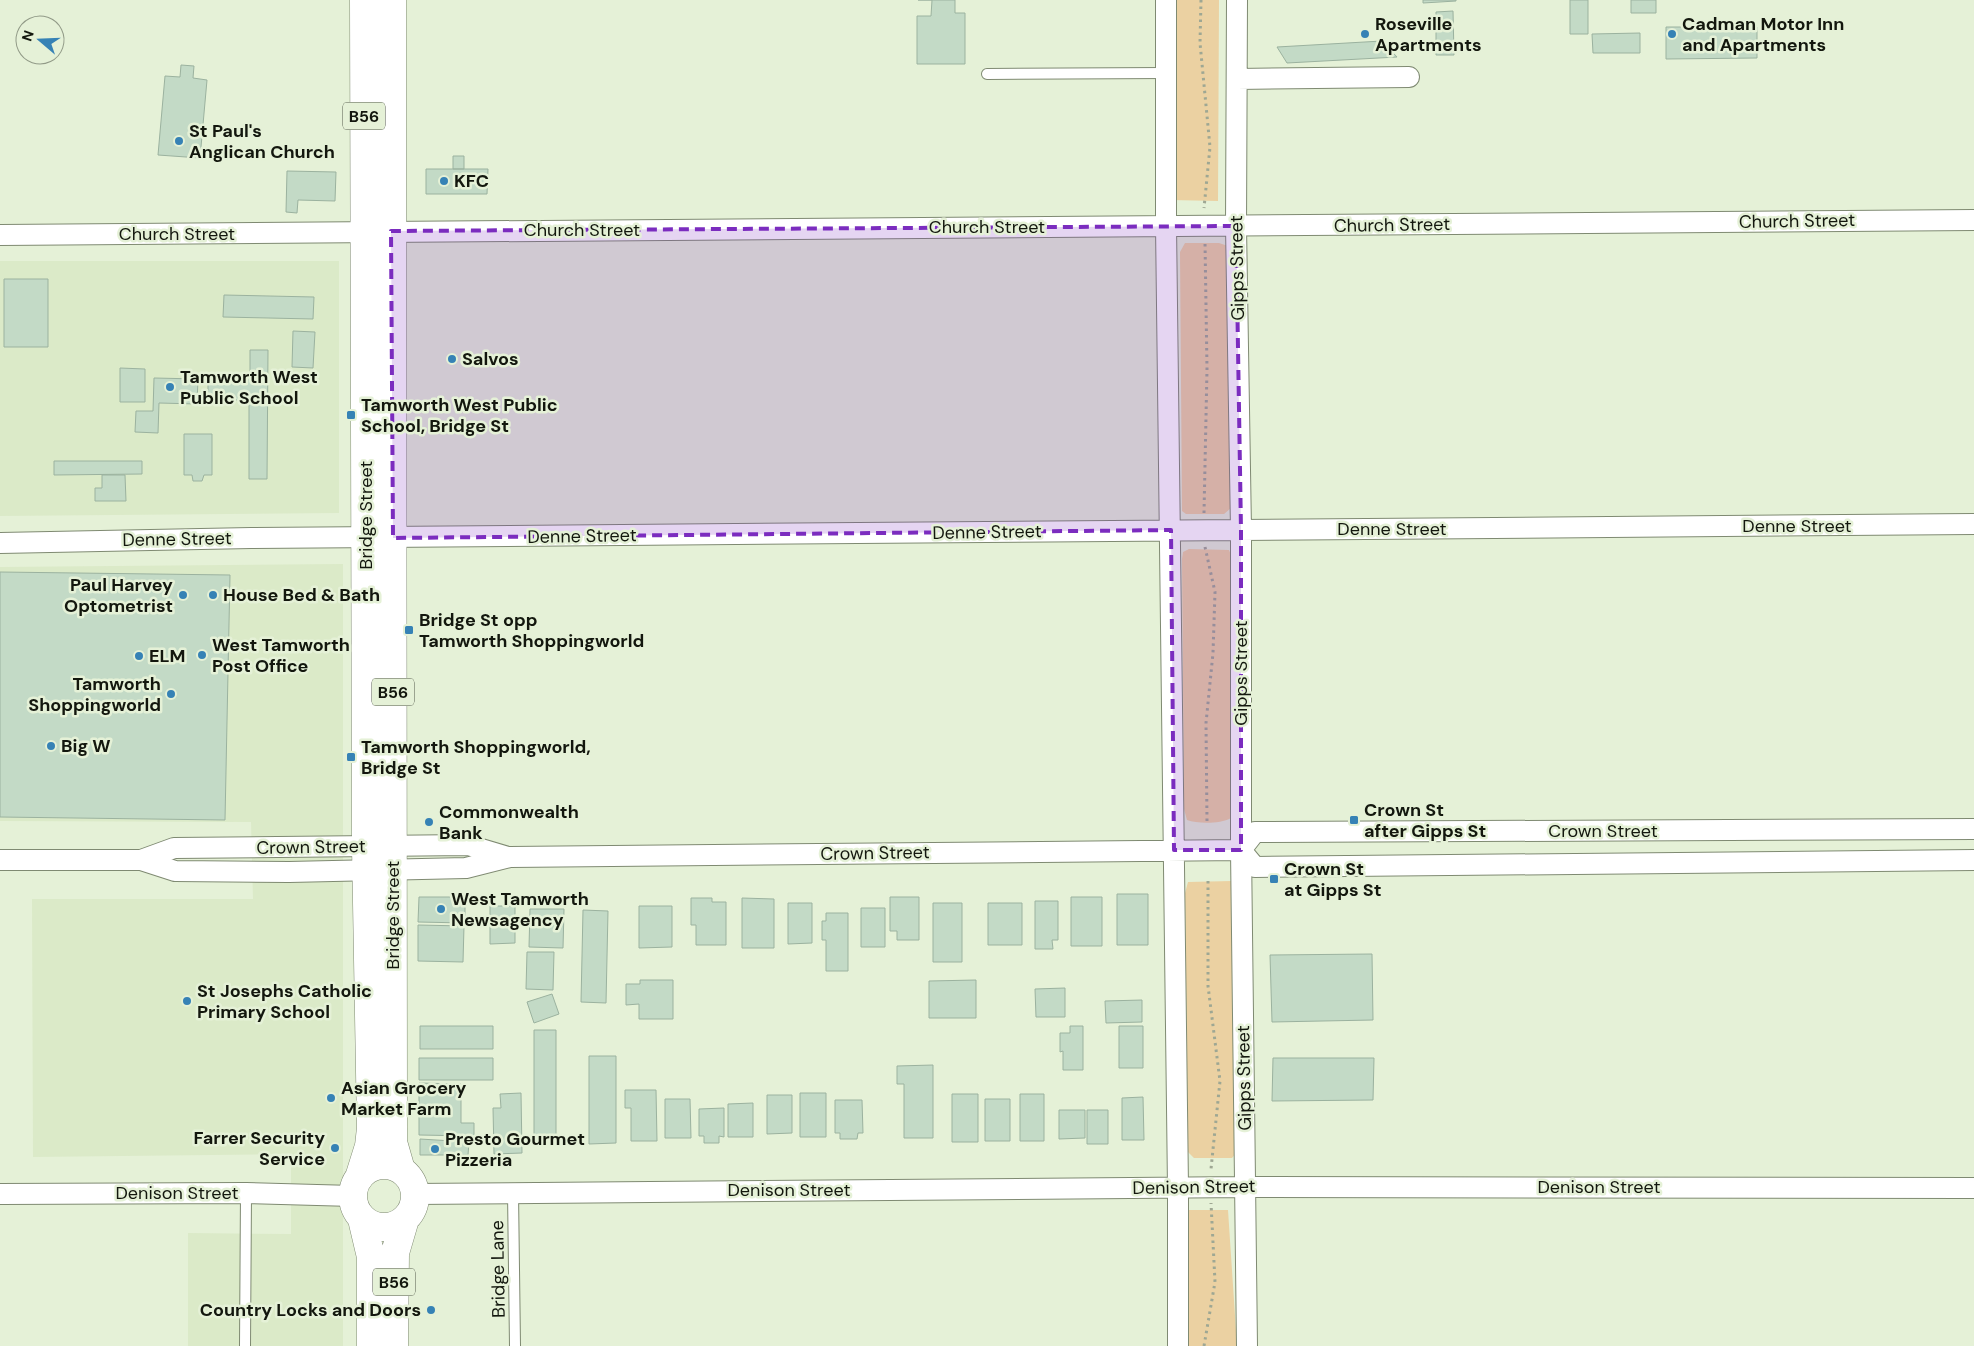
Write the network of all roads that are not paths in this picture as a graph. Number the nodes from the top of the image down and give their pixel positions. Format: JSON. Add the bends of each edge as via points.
{"nodes":[{"id":1,"x":364,"y":0,"type":"edge"},
{"id":2,"x":392,"y":0,"type":"edge"},
{"id":3,"x":1166,"y":0,"type":"edge"},
{"id":4,"x":1236,"y":0,"type":"edge"},
{"id":5,"x":1166,"y":73,"type":"junction"},
{"id":6,"x":987,"y":74,"type":"dead end"},
{"id":7,"x":1409,"y":77,"type":"dead end"},
{"id":8,"x":1237,"y":79,"type":"junction"},
{"id":9,"x":1974,"y":220,"type":"edge"},
{"id":10,"x":1166,"y":225,"type":"junction"},
{"id":11,"x":1236,"y":226,"type":"junction"},
{"id":12,"x":391,"y":231,"type":"junction"},
{"id":13,"x":364,"y":232,"type":"junction"},
{"id":14,"x":0,"y":235,"type":"edge"},
{"id":15,"x":1974,"y":524,"type":"edge"},
{"id":16,"x":1171,"y":530,"type":"junction"},
{"id":17,"x":1241,"y":530,"type":"junction"},
{"id":18,"x":366,"y":538,"type":"junction"},
{"id":19,"x":393,"y":538,"type":"junction"},
{"id":20,"x":0,"y":543,"type":"edge"},
{"id":21,"x":1974,"y":829,"type":"edge"},
{"id":22,"x":1174,"y":850,"type":"junction"},
{"id":23,"x":1241,"y":850,"type":"junction"},
{"id":24,"x":380,"y":858,"type":"junction"},
{"id":25,"x":0,"y":860,"type":"edge"},
{"id":26,"x":1974,"y":860,"type":"edge"},
{"id":27,"x":401,"y":1170,"type":"junction"},
{"id":28,"x":1245,"y":1187,"type":"junction"},
{"id":29,"x":1178,"y":1188,"type":"junction"},
{"id":30,"x":1974,"y":1188,"type":"edge"},
{"id":31,"x":513,"y":1192,"type":"junction"},
{"id":32,"x":246,"y":1193,"type":"junction"},
{"id":33,"x":0,"y":1194,"type":"edge"},
{"id":34,"x":358,"y":1198,"type":"junction"},
{"id":35,"x":410,"y":1206,"type":"junction"},
{"id":36,"x":245,"y":1346,"type":"edge"},
{"id":37,"x":372,"y":1346,"type":"edge"},
{"id":38,"x":394,"y":1346,"type":"edge"},
{"id":39,"x":515,"y":1346,"type":"edge"},
{"id":40,"x":1178,"y":1346,"type":"edge"},
{"id":41,"x":1247,"y":1346,"type":"edge"}],
"edges":[{"from":1,"to":13,"type":"main road","name":"Bridge Street","number":"B56"},
{"from":2,"to":12,"type":"main road","name":"Bridge Street","number":"B56"},
{"from":3,"to":5,"type":"street"},
{"from":4,"to":8,"type":"street","name":"Gipps Street"},
{"from":5,"to":6,"type":"lane"},
{"from":5,"to":10,"type":"street"},
{"from":7,"to":8,"type":"street"},
{"from":8,"to":11,"type":"street","name":"Gipps Street"},
{"from":9,"to":11,"type":"street","name":"Church Street"},
{"from":10,"to":11,"type":"street","name":"Church Street"},
{"from":10,"to":12,"type":"street","name":"Church Street"},
{"from":10,"to":16,"type":"street"},
{"from":11,"to":17,"type":"street","name":"Gipps Street"},
{"from":12,"to":13,"type":"street","name":"Church Street"},
{"from":12,"to":19,"type":"main road","name":"Bridge Street","number":"B56"},
{"from":13,"to":14,"type":"street","name":"Church Street"},
{"from":13,"to":18,"type":"main road","name":"Bridge Street","number":"B56"},
{"from":15,"to":17,"type":"street","name":"Denne Street"},
{"from":16,"to":17,"type":"street","name":"Denne Street"},
{"from":16,"to":19,"type":"street","name":"Denne Street"},
{"from":16,"to":22,"type":"street"},
{"from":17,"to":23,"type":"street","name":"Gipps Street"},
{"from":18,"to":19,"type":"street","name":"Denne Street"},
{"from":18,"to":20,"type":"street","name":"Denne Street"},
{"from":18,"to":24,"type":"main road","name":"Bridge Street","number":"B56"},
{"from":19,"to":24,"type":"main road","name":"Bridge Street","number":"B56"},
{"from":21,"to":23,"type":"street","name":"Crown Street","via":[[1255,832]]},
{"from":22,"to":23,"type":"street","name":"Crown Street"},
{"from":22,"to":24,"type":"street","name":"Crown Street","via":[[510,857],[466,868]]},
{"from":22,"to":29,"type":"street"},
{"from":23,"to":26,"type":"street","name":"Crown Street","via":[[1255,867]]},
{"from":23,"to":28,"type":"street","name":"Gipps Street"},
{"from":24,"to":25,"type":"street","name":"Crown Street","via":[[175,871],[141,860]]},
{"from":24,"to":27,"type":"main road","name":"Bridge Street","number":"B56","via":[[393,1142]]},
{"from":24,"to":34,"type":"main road","name":"Bridge Street","number":"B56","via":[[371,1128]]},
{"from":27,"to":34,"type":"main road","via":[[381,1165],[366,1172]]},
{"from":27,"to":35,"type":"main road","number":"B56","via":[[412,1185]]},
{"from":28,"to":29,"type":"street","name":"Denison Street"},
{"from":28,"to":30,"type":"street","name":"Denison Street"},
{"from":28,"to":41,"type":"street","name":"Gipps Street"},
{"from":29,"to":31,"type":"street","name":"Denison Street"},
{"from":29,"to":40,"type":"street"},
{"from":31,"to":35,"type":"street","name":"Denison Street"},
{"from":31,"to":39,"type":"lane","name":"Bridge Lane"},
{"from":32,"to":33,"type":"street","name":"Denison Street"},
{"from":32,"to":34,"type":"street","name":"Denison Street"},
{"from":32,"to":36,"type":"lane"},
{"from":34,"to":35,"type":"main road","via":[[371,1225],[382,1227],[398,1224]]},
{"from":34,"to":37,"type":"main road","number":"B56","via":[[371,1258]]},
{"from":35,"to":38,"type":"main road","number":"B56","via":[[395,1252]]}]}
